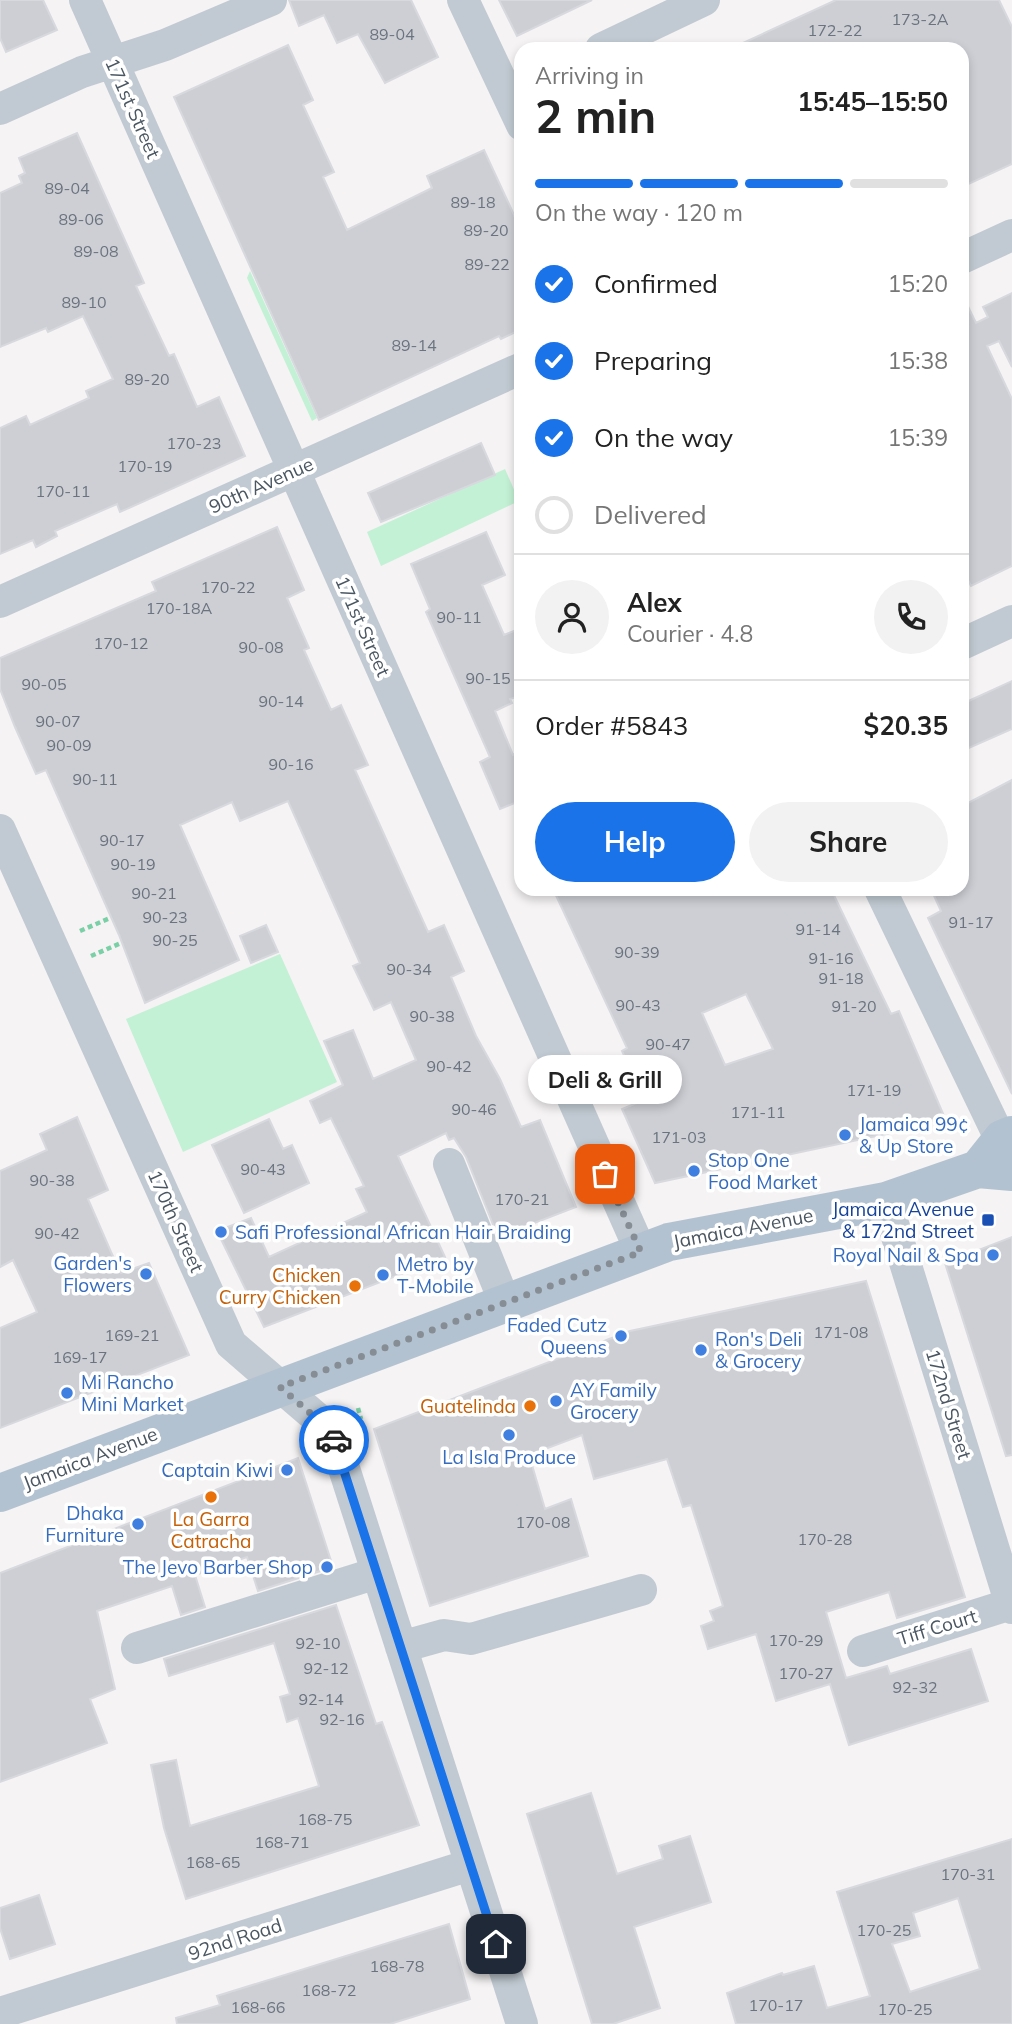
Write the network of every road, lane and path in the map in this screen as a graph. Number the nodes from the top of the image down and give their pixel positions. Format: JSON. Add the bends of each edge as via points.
{"nodes":[{"id":1,"x":85,"y":0,"type":"edge"},
{"id":2,"x":271,"y":0,"type":"edge"},
{"id":3,"x":463,"y":0,"type":"edge"},
{"id":4,"x":704,"y":0,"type":"edge"},
{"id":5,"x":616,"y":42,"type":"edge"},
{"id":6,"x":113,"y":62,"type":"junction"},
{"id":7,"x":514,"y":90,"type":"edge"},
{"id":8,"x":0,"y":109,"type":"edge"},
{"id":9,"x":1012,"y":234,"type":"edge"},
{"id":10,"x":969,"y":255,"type":"edge"},
{"id":11,"x":514,"y":372,"type":"edge"},
{"id":12,"x":294,"y":470,"type":"junction"},
{"id":13,"x":0,"y":602,"type":"edge"},
{"id":14,"x":1012,"y":621,"type":"edge"},
{"id":15,"x":969,"y":642,"type":"edge"},
{"id":16,"x":0,"y":830,"type":"edge"},
{"id":17,"x":883,"y":896,"type":"edge"},
{"id":18,"x":110,"y":918,"type":"dead end"},
{"id":19,"x":80,"y":931,"type":"dead end"},
{"id":20,"x":121,"y":943,"type":"dead end"},
{"id":21,"x":91,"y":956,"type":"dead end"},
{"id":22,"x":1003,"y":1155,"type":"edge"},
{"id":23,"x":449,"y":1164,"type":"dead end"},
{"id":24,"x":886,"y":1200,"type":"junction"},
{"id":25,"x":641,"y":1252,"type":"junction"},
{"id":26,"x":505,"y":1303,"type":"junction"},
{"id":27,"x":280,"y":1387,"type":"junction"},
{"id":28,"x":358,"y":1408,"type":"dead end"},
{"id":29,"x":362,"y":1419,"type":"dead end"},
{"id":30,"x":0,"y":1493,"type":"edge"},
{"id":31,"x":377,"y":1573,"type":"junction"},
{"id":32,"x":641,"y":1590,"type":"dead end"},
{"id":33,"x":1011,"y":1606,"type":"edge"},
{"id":34,"x":401,"y":1647,"type":"junction"},
{"id":35,"x":137,"y":1648,"type":"dead end"},
{"id":36,"x":863,"y":1651,"type":"dead end"},
{"id":37,"x":470,"y":1865,"type":"junction"},
{"id":38,"x":0,"y":2013,"type":"edge"},
{"id":39,"x":522,"y":2024,"type":"edge"}],
"edges":[{"from":1,"to":6,"type":"street","name":"171st Street"},
{"from":2,"to":6,"type":"street"},
{"from":3,"to":7,"type":"street"},
{"from":4,"to":5,"type":"street"},
{"from":6,"to":8,"type":"street"},
{"from":6,"to":12,"type":"street","name":"171st Street"},
{"from":9,"to":10,"type":"street"},
{"from":11,"to":12,"type":"street","name":"90th Avenue"},
{"from":12,"to":13,"type":"street","name":"90th Avenue"},
{"from":12,"to":25,"type":"street","name":"171st Street"},
{"from":14,"to":15,"type":"street"},
{"from":16,"to":27,"type":"street","name":"170th Street","via":[[231,1344]]},
{"from":17,"to":22,"type":"street"},
{"from":18,"to":19,"type":"path"},
{"from":20,"to":21,"type":"path"},
{"from":22,"to":24,"type":"main road","name":"Jamaica Avenue"},
{"from":23,"to":26,"type":"street"},
{"from":24,"to":25,"type":"main road","name":"Jamaica Avenue","via":[[669,1241]]},
{"from":24,"to":33,"type":"street","name":"172nd Street"},
{"from":25,"to":26,"type":"main road","name":"Jamaica Avenue"},
{"from":26,"to":27,"type":"main road","name":"Jamaica Avenue"},
{"from":27,"to":30,"type":"main road","name":"Jamaica Avenue"},
{"from":27,"to":31,"type":"street","name":"170th Street","via":[[331,1431]]},
{"from":28,"to":29,"type":"path"},
{"from":31,"to":34,"type":"street","name":"170th Street"},
{"from":31,"to":35,"type":"street"},
{"from":32,"to":34,"type":"street","via":[[471,1639],[444,1635]]},
{"from":33,"to":36,"type":"street","name":"Tiff Court"},
{"from":34,"to":37,"type":"street","name":"170th Street"},
{"from":37,"to":38,"type":"street","name":"92nd Road"},
{"from":37,"to":39,"type":"street","name":"170th Street"}]}
